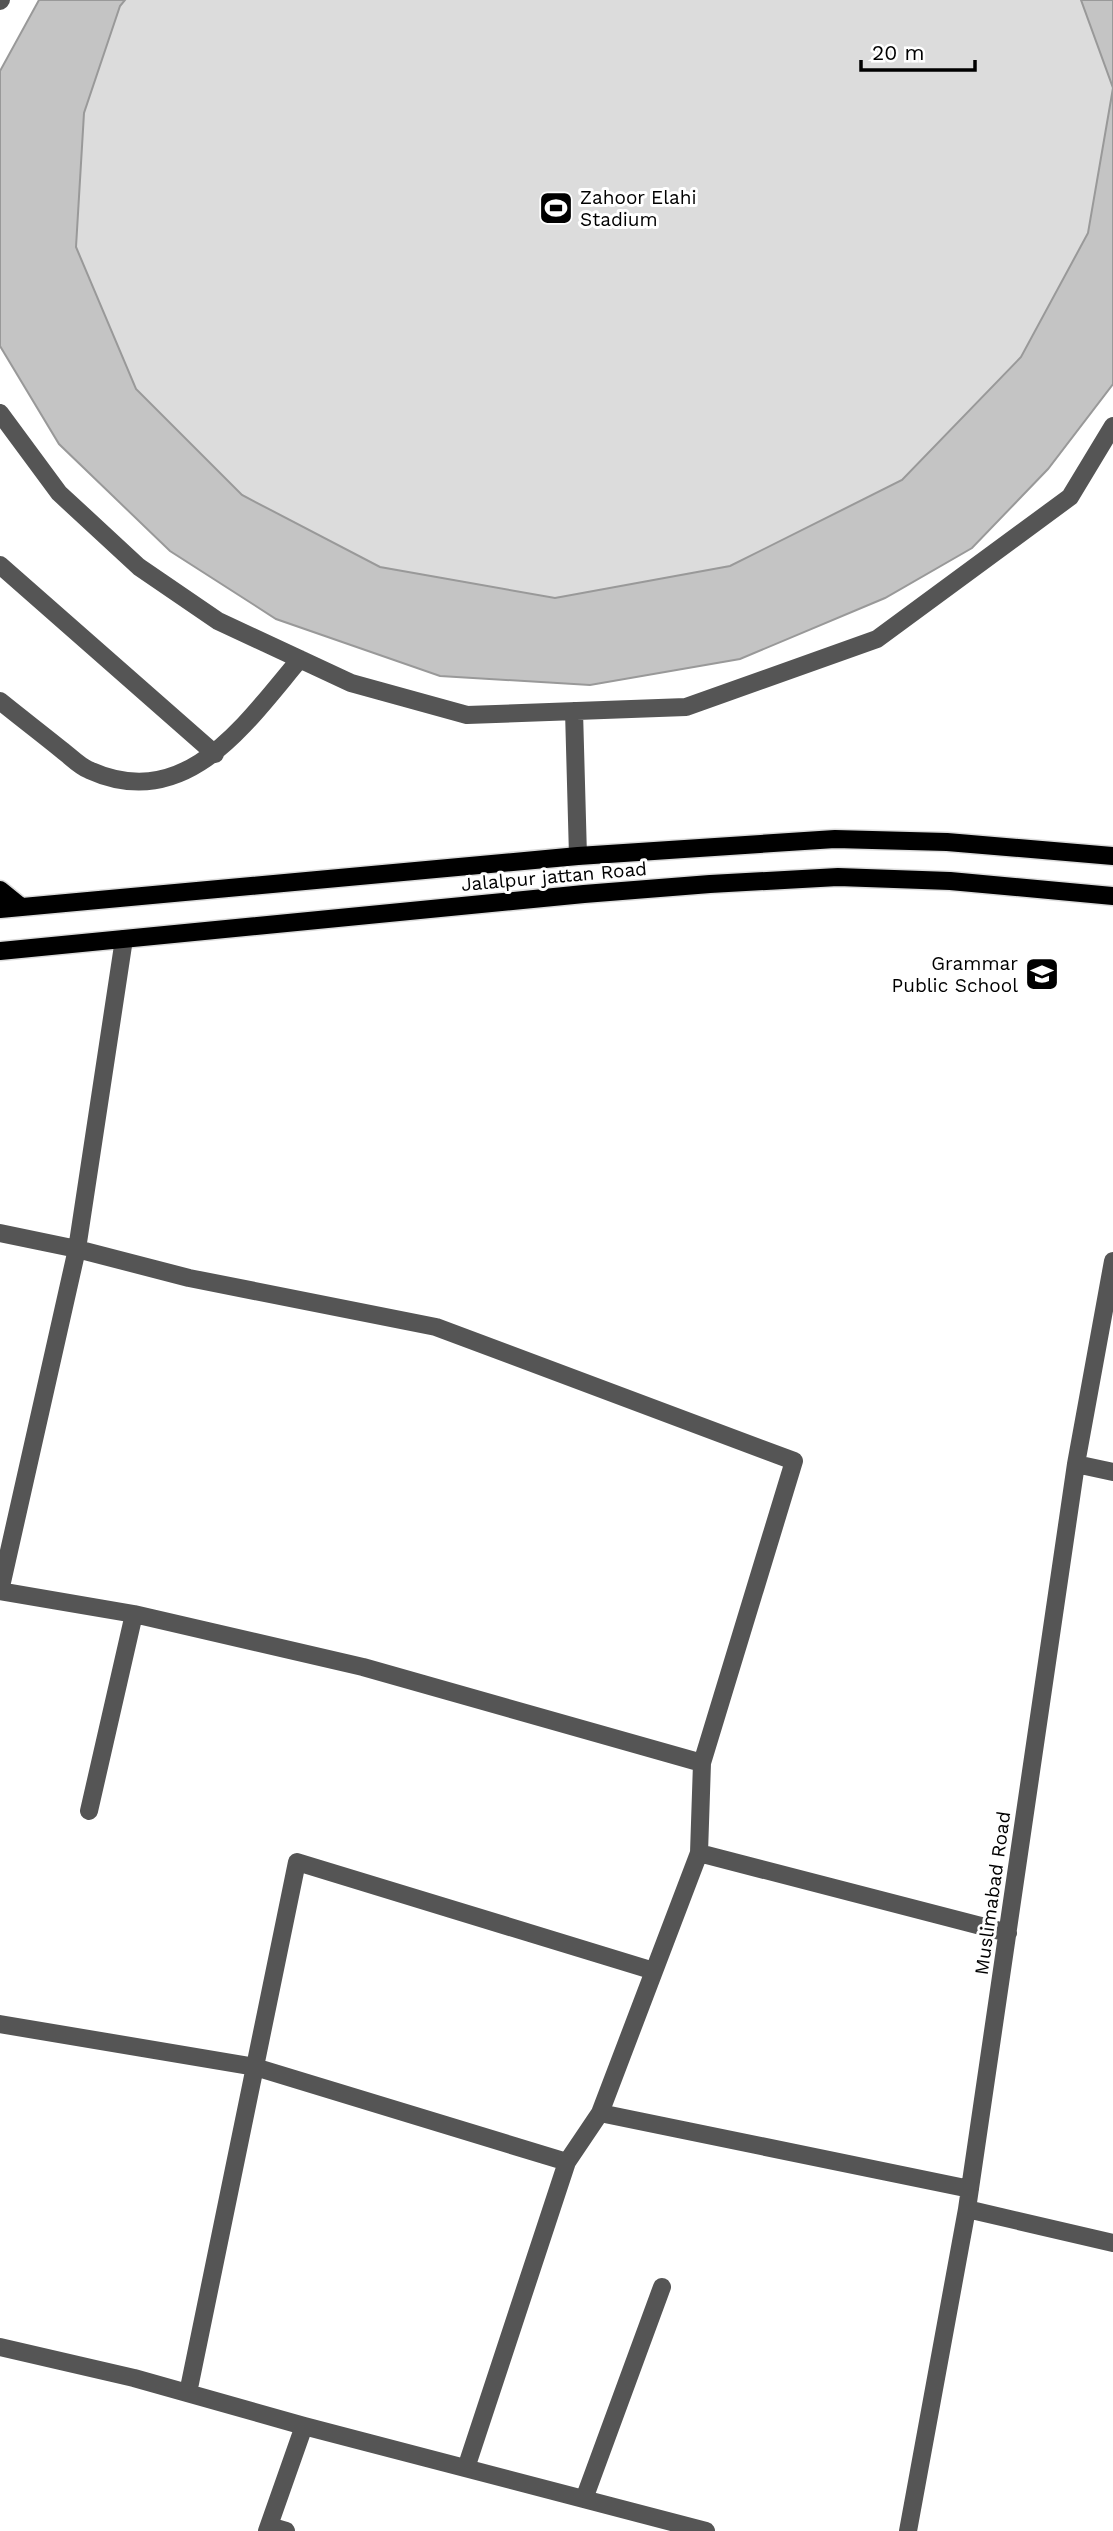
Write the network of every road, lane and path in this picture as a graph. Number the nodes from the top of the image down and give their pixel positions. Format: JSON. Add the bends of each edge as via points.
{"nodes":[{"id":1,"x":0,"y":413,"type":"edge"},
{"id":2,"x":1113,"y":426,"type":"edge"},
{"id":3,"x":0,"y":565,"type":"edge"},
{"id":4,"x":300,"y":659,"type":"junction"},
{"id":5,"x":0,"y":701,"type":"edge"},
{"id":6,"x":574,"y":711,"type":"junction"},
{"id":7,"x":215,"y":754,"type":"junction"},
{"id":8,"x":578,"y":856,"type":"junction"},
{"id":9,"x":1113,"y":856,"type":"edge"},
{"id":10,"x":0,"y":890,"type":"edge"},
{"id":11,"x":1113,"y":897,"type":"edge"},
{"id":12,"x":21,"y":906,"type":"junction"},
{"id":13,"x":0,"y":909,"type":"edge"},
{"id":14,"x":124,"y":939,"type":"junction"},
{"id":15,"x":0,"y":951,"type":"edge"},
{"id":16,"x":0,"y":1233,"type":"edge"},
{"id":17,"x":77,"y":1249,"type":"junction"},
{"id":18,"x":1113,"y":1261,"type":"edge"},
{"id":19,"x":1076,"y":1464,"type":"junction"},
{"id":20,"x":1113,"y":1472,"type":"edge"},
{"id":21,"x":0,"y":1591,"type":"edge"},
{"id":22,"x":134,"y":1614,"type":"junction"},
{"id":23,"x":702,"y":1763,"type":"junction"},
{"id":24,"x":89,"y":1811,"type":"dead end"},
{"id":25,"x":699,"y":1853,"type":"junction"},
{"id":26,"x":1008,"y":1933,"type":"junction"},
{"id":27,"x":654,"y":1971,"type":"junction"},
{"id":28,"x":0,"y":2024,"type":"edge"},
{"id":29,"x":256,"y":2067,"type":"junction"},
{"id":30,"x":600,"y":2113,"type":"junction"},
{"id":31,"x":566,"y":2162,"type":"junction"},
{"id":32,"x":970,"y":2189,"type":"junction"},
{"id":33,"x":967,"y":2209,"type":"junction"},
{"id":34,"x":1113,"y":2243,"type":"edge"},
{"id":35,"x":662,"y":2287,"type":"dead end"},
{"id":36,"x":0,"y":2347,"type":"edge"},
{"id":37,"x":188,"y":2393,"type":"junction"},
{"id":38,"x":304,"y":2426,"type":"junction"},
{"id":39,"x":466,"y":2468,"type":"junction"},
{"id":40,"x":584,"y":2499,"type":"junction"},
{"id":41,"x":274,"y":2529,"type":"edge"},
{"id":42,"x":706,"y":2531,"type":"edge"},
{"id":43,"x":908,"y":2531,"type":"edge"}],
"edges":[{"from":1,"to":4,"type":"street","via":[[59,493],[139,567],[218,621]]},
{"from":2,"to":6,"type":"street","via":[[1070,497],[877,639],[686,707]]},
{"from":3,"to":7,"type":"street"},
{"from":4,"to":6,"type":"street","via":[[351,682],[467,715]]},
{"from":4,"to":7,"type":"street"},
{"from":5,"to":7,"type":"street","via":[[87,769],[118,780],[153,782],[189,771]]},
{"from":6,"to":8,"type":"street"},
{"from":8,"to":9,"type":"main road","name":"Jalalpur jattan Road","via":[[835,839],[947,842]]},
{"from":8,"to":12,"type":"main road","name":"Jalalpur jattan Road"},
{"from":10,"to":12,"type":"main road"},
{"from":11,"to":14,"type":"main road","name":"Jalalpur jattan Road","via":[[950,881],[825,878],[584,894]]},
{"from":12,"to":13,"type":"main road","name":"Jalalpur jattan Road"},
{"from":14,"to":15,"type":"main road","name":"Jalalpur jattan Road"},
{"from":14,"to":17,"type":"street"},
{"from":16,"to":17,"type":"street"},
{"from":17,"to":21,"type":"street"},
{"from":17,"to":23,"type":"street","via":[[189,1278],[436,1327],[794,1461]]},
{"from":18,"to":19,"type":"street","name":"Muslimabad Road"},
{"from":19,"to":20,"type":"street"},
{"from":19,"to":26,"type":"street","name":"Muslimabad Road"},
{"from":21,"to":22,"type":"street"},
{"from":22,"to":23,"type":"street","via":[[363,1667]]},
{"from":22,"to":24,"type":"street"},
{"from":23,"to":25,"type":"street"},
{"from":25,"to":26,"type":"street"},
{"from":25,"to":27,"type":"street"},
{"from":26,"to":32,"type":"street","name":"Muslimabad Road"},
{"from":27,"to":29,"type":"street","via":[[297,1862]]},
{"from":27,"to":30,"type":"street"},
{"from":28,"to":29,"type":"street"},
{"from":29,"to":31,"type":"street"},
{"from":29,"to":37,"type":"street"},
{"from":30,"to":31,"type":"street"},
{"from":30,"to":32,"type":"street"},
{"from":31,"to":39,"type":"street"},
{"from":32,"to":33,"type":"street","name":"Muslimabad Road"},
{"from":33,"to":34,"type":"street"},
{"from":33,"to":43,"type":"street","name":"Muslimabad Road"},
{"from":35,"to":40,"type":"street"},
{"from":36,"to":37,"type":"street"},
{"from":37,"to":38,"type":"street"},
{"from":38,"to":39,"type":"street"},
{"from":38,"to":41,"type":"street"},
{"from":39,"to":40,"type":"street"},
{"from":40,"to":42,"type":"street"}]}
